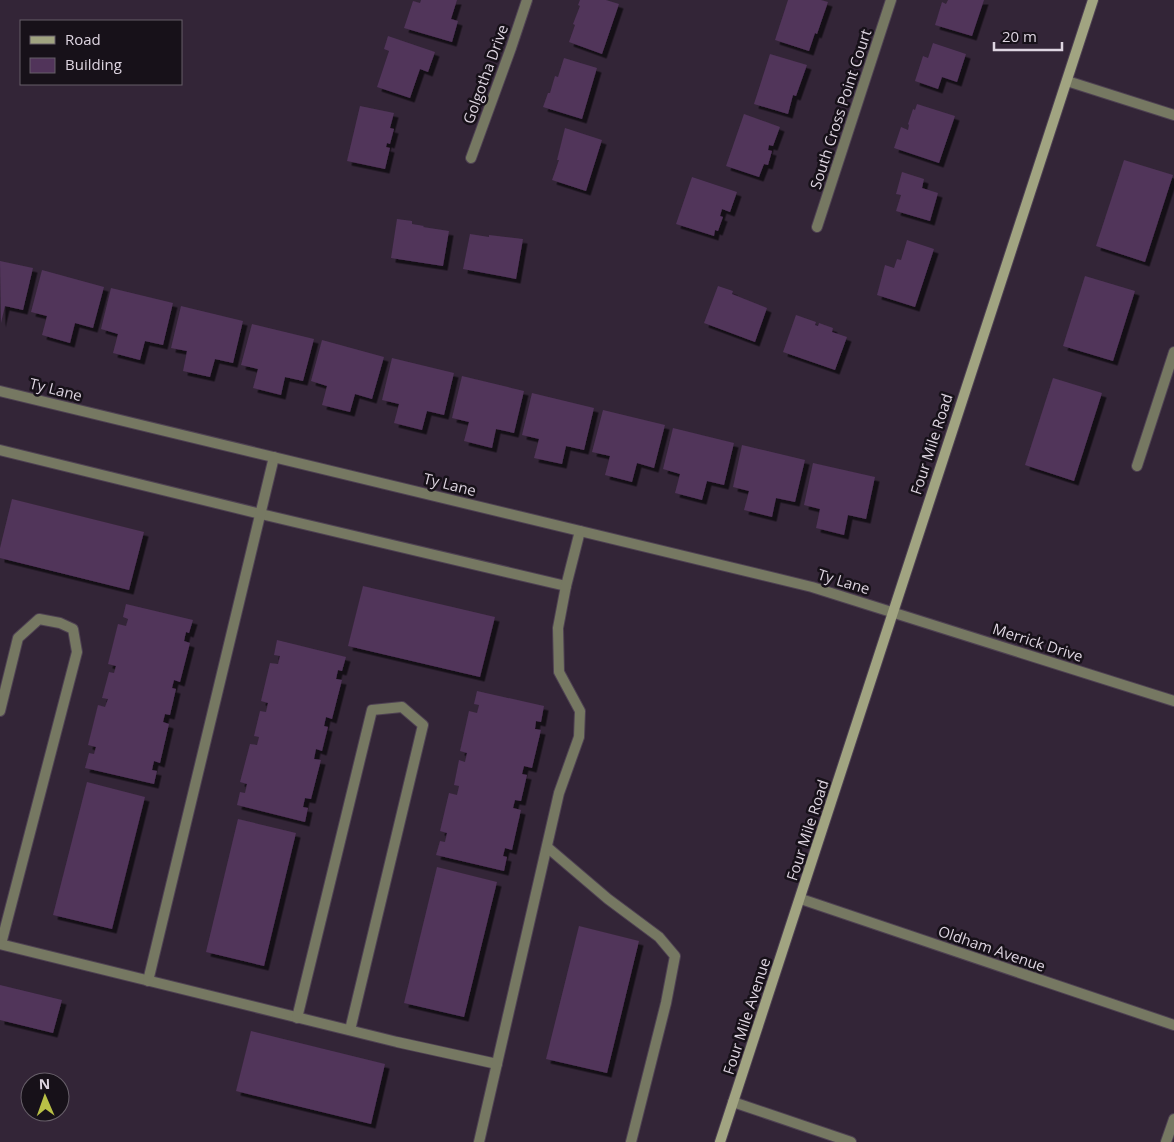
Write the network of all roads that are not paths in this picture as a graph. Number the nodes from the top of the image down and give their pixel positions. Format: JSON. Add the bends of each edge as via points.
{"nodes":[{"id":1,"x":527,"y":0,"type":"edge"},
{"id":2,"x":891,"y":0,"type":"edge"},
{"id":3,"x":1093,"y":0,"type":"edge"},
{"id":4,"x":1067,"y":81,"type":"junction"},
{"id":5,"x":1174,"y":115,"type":"edge"},
{"id":6,"x":470,"y":158,"type":"dead end"},
{"id":7,"x":817,"y":227,"type":"dead end"},
{"id":8,"x":1174,"y":352,"type":"edge"},
{"id":9,"x":0,"y":391,"type":"edge"},
{"id":10,"x":0,"y":450,"type":"edge"},
{"id":11,"x":274,"y":457,"type":"junction"},
{"id":12,"x":1137,"y":466,"type":"dead end"},
{"id":13,"x":261,"y":514,"type":"junction"},
{"id":14,"x":580,"y":531,"type":"junction"},
{"id":15,"x":566,"y":586,"type":"junction"},
{"id":16,"x":892,"y":611,"type":"junction"},
{"id":17,"x":1174,"y":701,"type":"edge"},
{"id":18,"x":0,"y":711,"type":"edge"},
{"id":19,"x":547,"y":846,"type":"junction"},
{"id":20,"x":801,"y":899,"type":"junction"},
{"id":21,"x":0,"y":944,"type":"edge"},
{"id":22,"x":148,"y":981,"type":"junction"},
{"id":23,"x":297,"y":1018,"type":"junction"},
{"id":24,"x":1174,"y":1025,"type":"edge"},
{"id":25,"x":350,"y":1030,"type":"junction"},
{"id":26,"x":497,"y":1064,"type":"junction"},
{"id":27,"x":733,"y":1102,"type":"junction"},
{"id":28,"x":1174,"y":1119,"type":"edge"},
{"id":29,"x":479,"y":1142,"type":"edge"},
{"id":30,"x":631,"y":1142,"type":"edge"},
{"id":31,"x":720,"y":1142,"type":"edge"},
{"id":32,"x":851,"y":1142,"type":"edge"},
{"id":33,"x":1166,"y":1142,"type":"edge"}],
"edges":[{"from":1,"to":6,"type":"street","name":"Golgotha Drive"},
{"from":2,"to":7,"type":"street","name":"South Cross Point Court"},
{"from":3,"to":4,"type":"street","name":"Four Mile Road"},
{"from":4,"to":5,"type":"street"},
{"from":4,"to":16,"type":"street","name":"Four Mile Road"},
{"from":8,"to":12,"type":"street"},
{"from":9,"to":11,"type":"street","name":"Ty Lane"},
{"from":10,"to":13,"type":"street"},
{"from":11,"to":13,"type":"street"},
{"from":11,"to":14,"type":"street","name":"Ty Lane"},
{"from":13,"to":15,"type":"street"},
{"from":13,"to":22,"type":"street"},
{"from":14,"to":15,"type":"street"},
{"from":14,"to":16,"type":"street","name":"Ty Lane","via":[[812,587]]},
{"from":15,"to":19,"type":"street","via":[[558,628],[559,672],[580,711],[579,728]]},
{"from":16,"to":17,"type":"street","name":"Merrick Drive"},
{"from":16,"to":20,"type":"street","name":"Four Mile Road"},
{"from":18,"to":21,"type":"street","via":[[18,638],[38,620],[74,629],[77,652]]},
{"from":19,"to":26,"type":"street"},
{"from":19,"to":30,"type":"street","via":[[608,899],[659,937],[674,956],[666,1003]]},
{"from":20,"to":24,"type":"street","name":"Oldham Avenue"},
{"from":20,"to":27,"type":"street","name":"Four Mile Avenue"},
{"from":21,"to":22,"type":"street"},
{"from":22,"to":23,"type":"street"},
{"from":23,"to":25,"type":"street"},
{"from":23,"to":25,"type":"street","via":[[372,710],[402,707],[423,725]]},
{"from":25,"to":26,"type":"street"},
{"from":26,"to":29,"type":"street"},
{"from":27,"to":31,"type":"street","name":"Four Mile Avenue"},
{"from":27,"to":32,"type":"street"},
{"from":28,"to":33,"type":"street"}]}
